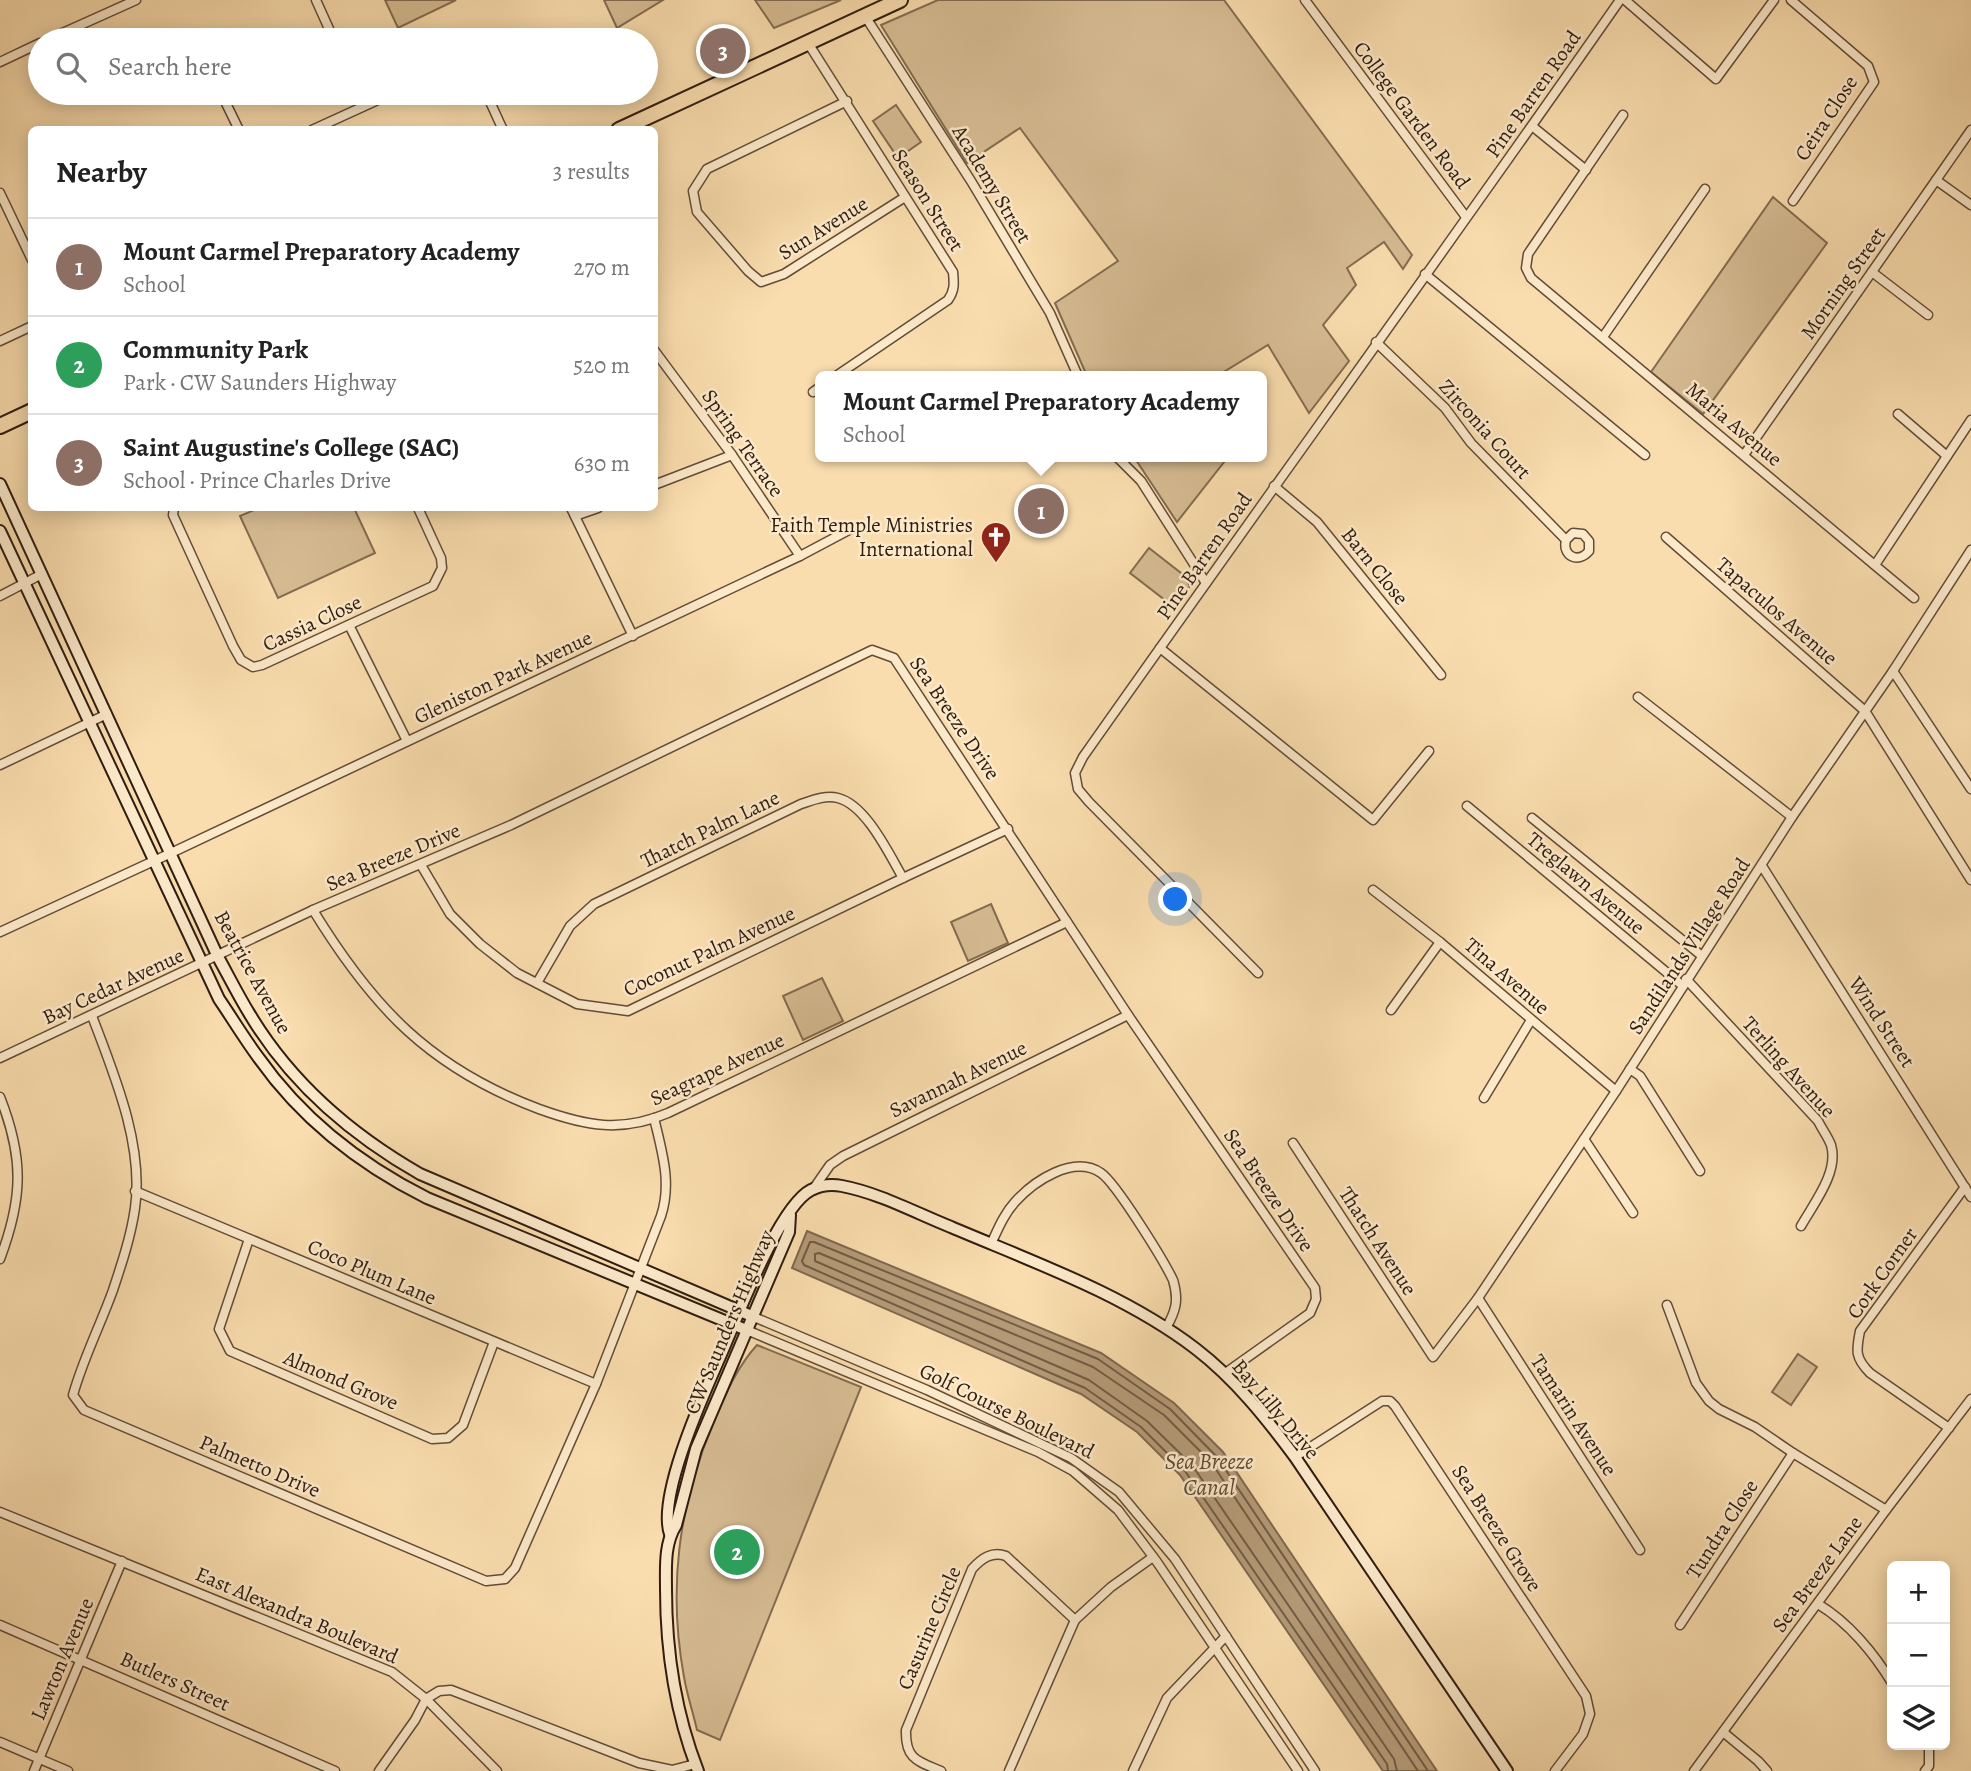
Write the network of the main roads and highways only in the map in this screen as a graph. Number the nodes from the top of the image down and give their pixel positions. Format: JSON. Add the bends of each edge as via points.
{"nodes":[{"id":1,"x":900,"y":0,"type":"edge"},
{"id":2,"x":629,"y":126,"type":"edge"},
{"id":3,"x":28,"y":413,"type":"edge"},
{"id":4,"x":0,"y":426,"type":"edge"},
{"id":5,"x":0,"y":484,"type":"edge"},
{"id":6,"x":0,"y":531,"type":"edge"},
{"id":7,"x":790,"y":1214,"type":"junction"},
{"id":8,"x":740,"y":1310,"type":"junction"},
{"id":9,"x":754,"y":1317,"type":"junction"},
{"id":10,"x":734,"y":1325,"type":"junction"},
{"id":11,"x":748,"y":1331,"type":"junction"},
{"id":12,"x":670,"y":1534,"type":"junction"},
{"id":13,"x":697,"y":1767,"type":"edge"},
{"id":14,"x":1507,"y":1771,"type":"edge"}],
"edges":[{"from":1,"to":2,"type":"highway"},
{"from":3,"to":4,"type":"highway"},
{"from":5,"to":8,"type":"main road","name":"Beatrice Avenue","via":[[218,957],[249,1014],[310,1093],[344,1124],[419,1174]]},
{"from":6,"to":10,"type":"main road","name":"Beatrice Avenue","via":[[219,999],[259,1059],[309,1115],[350,1151],[427,1198]]},
{"from":7,"to":8,"type":"main road","name":"CW Saunders Highway","via":[[778,1227]]},
{"from":7,"to":9,"type":"main road","name":"CW Saunders Highway","via":[[789,1232]]},
{"from":7,"to":14,"type":"main road","name":"Bay Lilly Drive","via":[[814,1188],[835,1185],[859,1191],[1073,1280],[1166,1328],[1196,1349],[1224,1374],[1296,1457]]},
{"from":8,"to":9,"type":"main road","name":"Beatrice Avenue"},
{"from":8,"to":10,"type":"main road","name":"CW Saunders Highway"},
{"from":9,"to":11,"type":"main road","name":"CW Saunders Highway"},
{"from":10,"to":11,"type":"main road","name":"Beatrice Avenue"},
{"from":10,"to":12,"type":"main road","name":"CW Saunders Highway","via":[[685,1445],[666,1524]]},
{"from":11,"to":12,"type":"main road","name":"CW Saunders Highway","via":[[700,1438]]},
{"from":12,"to":13,"type":"main road","name":"CW Saunders Highway","via":[[666,1561],[669,1660]]}]}
